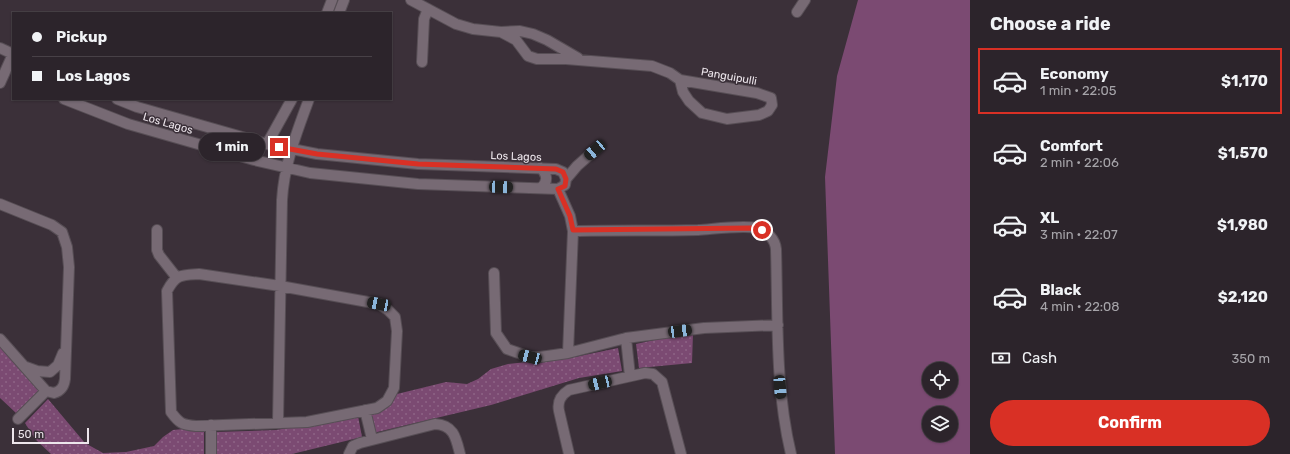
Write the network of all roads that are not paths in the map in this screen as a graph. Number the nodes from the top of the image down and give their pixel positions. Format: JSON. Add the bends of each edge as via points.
{"nodes":[{"id":1,"x":332,"y":0,"type":"edge"},
{"id":2,"x":344,"y":0,"type":"edge"},
{"id":3,"x":411,"y":0,"type":"edge"},
{"id":4,"x":805,"y":0,"type":"edge"},
{"id":5,"x":428,"y":9,"type":"junction"},
{"id":6,"x":327,"y":12,"type":"edge"},
{"id":7,"x":339,"y":12,"type":"edge"},
{"id":8,"x":797,"y":12,"type":"dead end"},
{"id":9,"x":501,"y":32,"type":"junction"},
{"id":10,"x":0,"y":48,"type":"edge"},
{"id":11,"x":12,"y":54,"type":"edge"},
{"id":12,"x":12,"y":57,"type":"edge"},
{"id":13,"x":582,"y":61,"type":"junction"},
{"id":14,"x":422,"y":62,"type":"dead end"},
{"id":15,"x":6,"y":72,"type":"edge"},
{"id":16,"x":680,"y":80,"type":"junction"},
{"id":17,"x":0,"y":83,"type":"edge"},
{"id":18,"x":67,"y":100,"type":"edge"},
{"id":19,"x":120,"y":100,"type":"edge"},
{"id":20,"x":291,"y":100,"type":"edge"},
{"id":21,"x":309,"y":100,"type":"edge"},
{"id":22,"x":267,"y":144,"type":"junction"},
{"id":23,"x":291,"y":150,"type":"junction"},
{"id":24,"x":595,"y":150,"type":"dead end"},
{"id":25,"x":286,"y":167,"type":"junction"},
{"id":26,"x":540,"y":168,"type":"junction"},
{"id":27,"x":566,"y":179,"type":"junction"},
{"id":28,"x":541,"y":188,"type":"junction"},
{"id":29,"x":558,"y":189,"type":"junction"},
{"id":30,"x":0,"y":204,"type":"edge"},
{"id":31,"x":157,"y":230,"type":"dead end"},
{"id":32,"x":573,"y":230,"type":"junction"},
{"id":33,"x":494,"y":273,"type":"dead end"},
{"id":34,"x":177,"y":278,"type":"junction"},
{"id":35,"x":280,"y":286,"type":"junction"},
{"id":36,"x":778,"y":325,"type":"junction"},
{"id":37,"x":626,"y":338,"type":"junction"},
{"id":38,"x":0,"y":339,"type":"edge"},
{"id":39,"x":66,"y":346,"type":"junction"},
{"id":40,"x":568,"y":353,"type":"junction"},
{"id":41,"x":24,"y":366,"type":"junction"},
{"id":42,"x":50,"y":372,"type":"junction"},
{"id":43,"x":630,"y":376,"type":"junction"},
{"id":44,"x":65,"y":379,"type":"junction"},
{"id":45,"x":45,"y":389,"type":"junction"},
{"id":46,"x":365,"y":410,"type":"junction"},
{"id":47,"x":18,"y":419,"type":"dead end"},
{"id":48,"x":278,"y":422,"type":"junction"},
{"id":49,"x":211,"y":426,"type":"junction"},
{"id":50,"x":372,"y":439,"type":"junction"},
{"id":51,"x":210,"y":454,"type":"edge"},
{"id":52,"x":349,"y":454,"type":"edge"},
{"id":53,"x":460,"y":454,"type":"edge"},
{"id":54,"x":569,"y":454,"type":"edge"},
{"id":55,"x":681,"y":454,"type":"edge"},
{"id":56,"x":791,"y":454,"type":"edge"}],
"edges":[{"from":1,"to":6,"type":"street"},
{"from":2,"to":7,"type":"street"},
{"from":3,"to":5,"type":"street","name":"Panguipulli"},
{"from":4,"to":8,"type":"street"},
{"from":5,"to":9,"type":"street","name":"Panguipulli","via":[[456,24]]},
{"from":5,"to":14,"type":"street","via":[[424,19]]},
{"from":9,"to":13,"type":"street","name":"Panguipulli","via":[[533,34]]},
{"from":9,"to":13,"type":"street","name":"Panguipulli","via":[[516,40],[528,56],[537,59]]},
{"from":10,"to":11,"type":"street"},
{"from":12,"to":15,"type":"street"},
{"from":13,"to":16,"type":"street","name":"Panguipulli","via":[[652,66]]},
{"from":15,"to":17,"type":"street"},
{"from":16,"to":16,"type":"street","name":"Panguipulli","via":[[683,92],[702,114],[727,119],[758,115],[768,111],[772,105],[770,98],[757,93]]},
{"from":18,"to":25,"type":"street","name":"Los Lagos","via":[[128,124]]},
{"from":19,"to":22,"type":"street","name":"Los Lagos"},
{"from":20,"to":22,"type":"street"},
{"from":21,"to":23,"type":"street"},
{"from":22,"to":23,"type":"street","name":"Los Lagos"},
{"from":23,"to":25,"type":"street"},
{"from":23,"to":26,"type":"street","name":"Los Lagos","via":[[418,164]]},
{"from":24,"to":27,"type":"street","via":[[576,166]]},
{"from":25,"to":28,"type":"street","name":"Los Lagos","via":[[418,184]]},
{"from":25,"to":35,"type":"street","via":[[282,195]]},
{"from":26,"to":27,"type":"street","name":"Los Lagos","via":[[556,169],[563,172]]},
{"from":26,"to":28,"type":"street","via":[[545,173],[546,180]]},
{"from":27,"to":29,"type":"street","via":[[565,186]]},
{"from":28,"to":29,"type":"street","name":"Los Lagos"},
{"from":29,"to":32,"type":"street"},
{"from":30,"to":39,"type":"street","via":[[52,225],[62,232],[69,267]]},
{"from":31,"to":34,"type":"street","via":[[159,255]]},
{"from":32,"to":36,"type":"street","via":[[762,230],[776,245]]},
{"from":32,"to":40,"type":"street"},
{"from":33,"to":40,"type":"street","via":[[496,333],[507,349],[530,357]]},
{"from":34,"to":35,"type":"street","via":[[182,275],[199,274]]},
{"from":34,"to":49,"type":"street","via":[[167,291],[171,412],[178,422],[186,425]]},
{"from":35,"to":46,"type":"street","via":[[379,304],[395,317],[394,388],[387,401],[377,408]]},
{"from":35,"to":48,"type":"street"},
{"from":36,"to":37,"type":"street","via":[[704,328]]},
{"from":36,"to":56,"type":"street","via":[[781,401]]},
{"from":37,"to":40,"type":"street"},
{"from":37,"to":43,"type":"street"},
{"from":38,"to":41,"type":"street"},
{"from":39,"to":42,"type":"street","via":[[58,365]]},
{"from":39,"to":44,"type":"street"},
{"from":41,"to":42,"type":"street"},
{"from":41,"to":45,"type":"street"},
{"from":42,"to":44,"type":"street","via":[[59,373]]},
{"from":42,"to":45,"type":"street","via":[[43,378]]},
{"from":43,"to":54,"type":"street","via":[[569,390],[562,396],[558,403]]},
{"from":43,"to":55,"type":"street","via":[[649,373],[662,382]]},
{"from":44,"to":45,"type":"street","via":[[63,387],[58,392]]},
{"from":45,"to":47,"type":"street"},
{"from":46,"to":48,"type":"street","via":[[307,422]]},
{"from":46,"to":50,"type":"street"},
{"from":48,"to":49,"type":"street"},
{"from":49,"to":51,"type":"street"},
{"from":50,"to":52,"type":"street","via":[[356,444]]},
{"from":50,"to":53,"type":"street","via":[[430,424],[440,424],[453,432]]}]}
